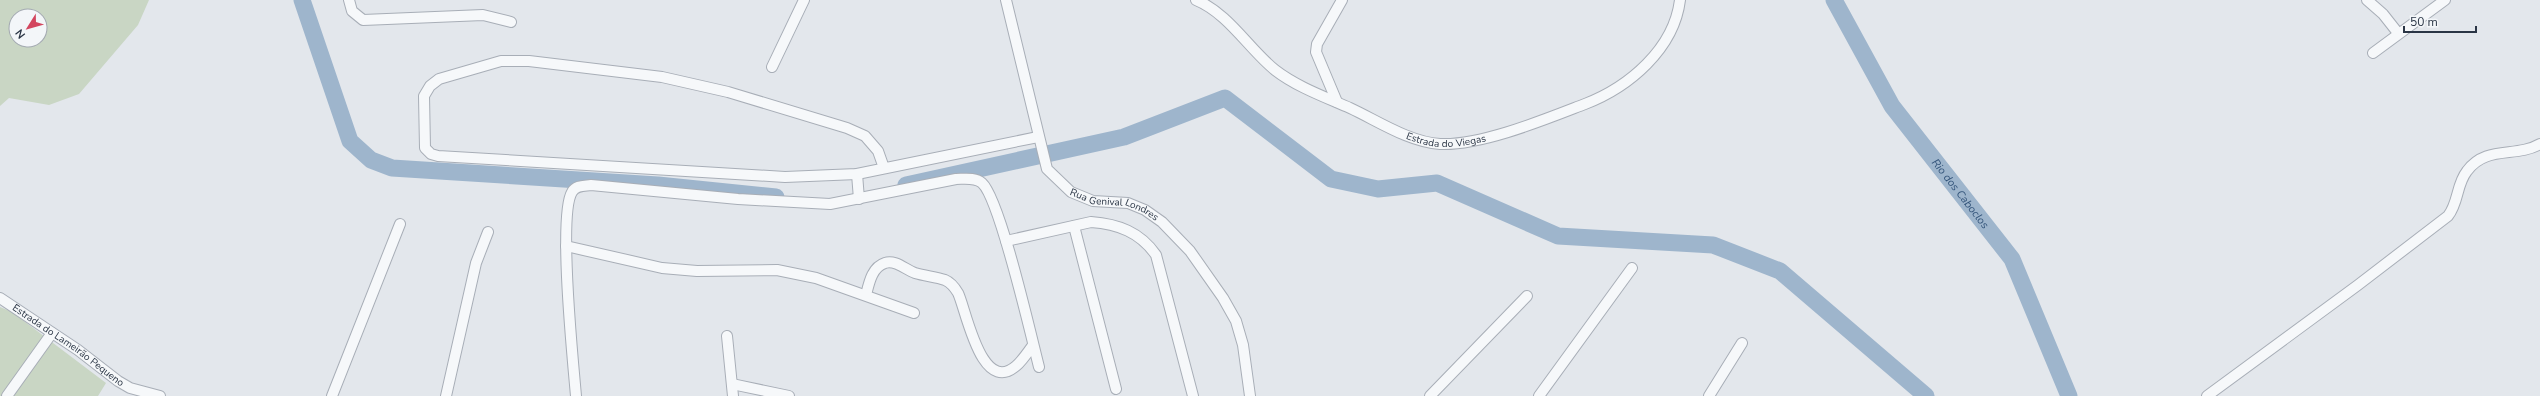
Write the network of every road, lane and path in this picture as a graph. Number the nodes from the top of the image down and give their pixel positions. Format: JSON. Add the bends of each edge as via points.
{"nodes":[{"id":1,"x":349,"y":0,"type":"edge"},
{"id":2,"x":804,"y":0,"type":"edge"},
{"id":3,"x":1006,"y":0,"type":"edge"},
{"id":4,"x":1196,"y":0,"type":"edge"},
{"id":5,"x":1342,"y":0,"type":"edge"},
{"id":6,"x":1680,"y":0,"type":"edge"},
{"id":7,"x":2367,"y":0,"type":"edge"},
{"id":8,"x":2445,"y":0,"type":"edge"},
{"id":9,"x":511,"y":22,"type":"dead end"},
{"id":10,"x":2398,"y":33,"type":"junction"},
{"id":11,"x":2373,"y":53,"type":"dead end"},
{"id":12,"x":772,"y":67,"type":"dead end"},
{"id":13,"x":1337,"y":102,"type":"junction"},
{"id":14,"x":1038,"y":139,"type":"junction"},
{"id":15,"x":2540,"y":144,"type":"edge"},
{"id":16,"x":884,"y":168,"type":"junction"},
{"id":17,"x":857,"y":174,"type":"junction"},
{"id":18,"x":859,"y":199,"type":"junction"},
{"id":19,"x":400,"y":224,"type":"dead end"},
{"id":20,"x":1074,"y":226,"type":"junction"},
{"id":21,"x":488,"y":232,"type":"dead end"},
{"id":22,"x":1006,"y":241,"type":"junction"},
{"id":23,"x":566,"y":246,"type":"junction"},
{"id":24,"x":1632,"y":268,"type":"dead end"},
{"id":25,"x":866,"y":295,"type":"junction"},
{"id":26,"x":1526,"y":296,"type":"dead end"},
{"id":27,"x":0,"y":298,"type":"edge"},
{"id":28,"x":914,"y":313,"type":"dead end"},
{"id":29,"x":52,"y":333,"type":"junction"},
{"id":30,"x":727,"y":336,"type":"dead end"},
{"id":31,"x":1742,"y":343,"type":"dead end"},
{"id":32,"x":1033,"y":345,"type":"junction"},
{"id":33,"x":1039,"y":367,"type":"dead end"},
{"id":34,"x":732,"y":384,"type":"junction"},
{"id":35,"x":1116,"y":389,"type":"dead end"},
{"id":36,"x":143,"y":394,"type":"edge"},
{"id":37,"x":7,"y":396,"type":"edge"},
{"id":38,"x":160,"y":396,"type":"edge"},
{"id":39,"x":332,"y":396,"type":"edge"},
{"id":40,"x":446,"y":396,"type":"edge"},
{"id":41,"x":576,"y":396,"type":"edge"},
{"id":42,"x":733,"y":396,"type":"edge"},
{"id":43,"x":789,"y":396,"type":"edge"},
{"id":44,"x":1193,"y":396,"type":"edge"},
{"id":45,"x":1250,"y":396,"type":"edge"},
{"id":46,"x":1430,"y":396,"type":"edge"},
{"id":47,"x":1539,"y":396,"type":"edge"},
{"id":48,"x":1709,"y":396,"type":"edge"},
{"id":49,"x":2207,"y":396,"type":"edge"}],
"edges":[{"from":1,"to":9,"type":"street","via":[[352,11],[363,20],[483,14]]},
{"from":2,"to":12,"type":"street"},
{"from":3,"to":14,"type":"street","name":"Rua Genival Londres"},
{"from":4,"to":13,"type":"street","name":"Estrada do Viegas","via":[[1214,10],[1275,70],[1294,83]]},
{"from":5,"to":13,"type":"street","via":[[1317,44],[1316,52]]},
{"from":6,"to":13,"type":"street","name":"Estrada do Viegas","via":[[1678,18],[1668,36],[1652,58],[1634,76],[1591,102],[1481,139],[1439,144],[1419,139]]},
{"from":7,"to":10,"type":"street","via":[[2383,14]]},
{"from":8,"to":10,"type":"street"},
{"from":10,"to":11,"type":"street"},
{"from":14,"to":16,"type":"street"},
{"from":14,"to":45,"type":"street","name":"Rua Genival Londres","via":[[1047,169],[1071,192],[1092,201],[1128,203],[1145,210],[1162,222],[1190,251],[1236,321],[1243,345]]},
{"from":15,"to":49,"type":"street","via":[[2526,149],[2491,153],[2474,163],[2459,184],[2454,208],[2448,216]]},
{"from":16,"to":17,"type":"street"},
{"from":16,"to":17,"type":"street","via":[[873,143],[847,128],[728,92],[662,77],[529,61],[501,61],[438,79],[424,96],[426,148],[431,154],[438,156],[785,176]]},
{"from":17,"to":18,"type":"street"},
{"from":18,"to":22,"type":"street","via":[[956,179],[973,179],[984,184],[988,191]]},
{"from":18,"to":23,"type":"street","via":[[830,204],[581,186],[571,193],[569,200]]},
{"from":19,"to":39,"type":"street"},
{"from":20,"to":22,"type":"street"},
{"from":20,"to":35,"type":"street"},
{"from":20,"to":44,"type":"street","via":[[1090,222],[1103,223],[1137,234],[1156,255]]},
{"from":21,"to":40,"type":"street","via":[[476,263]]},
{"from":22,"to":32,"type":"street"},
{"from":23,"to":25,"type":"street","via":[[662,268],[697,271],[777,270],[816,278]]},
{"from":23,"to":41,"type":"street"},
{"from":24,"to":47,"type":"street"},
{"from":25,"to":28,"type":"street"},
{"from":25,"to":32,"type":"street","via":[[873,272],[891,261],[914,273],[946,281],[953,287],[958,294],[976,345],[992,368],[1000,372],[1009,371]]},
{"from":26,"to":46,"type":"street"},
{"from":27,"to":29,"type":"street","name":"Estrada do Lameirão Pequeno"},
{"from":29,"to":36,"type":"street","name":"Estrada do Lameirão Pequeno","via":[[118,382]]},
{"from":29,"to":37,"type":"street"},
{"from":30,"to":34,"type":"street"},
{"from":31,"to":48,"type":"street"},
{"from":32,"to":33,"type":"street"},
{"from":34,"to":42,"type":"street"},
{"from":34,"to":43,"type":"street"},
{"from":36,"to":38,"type":"street","name":"Estrada do Lameirão Pequeno"}]}
